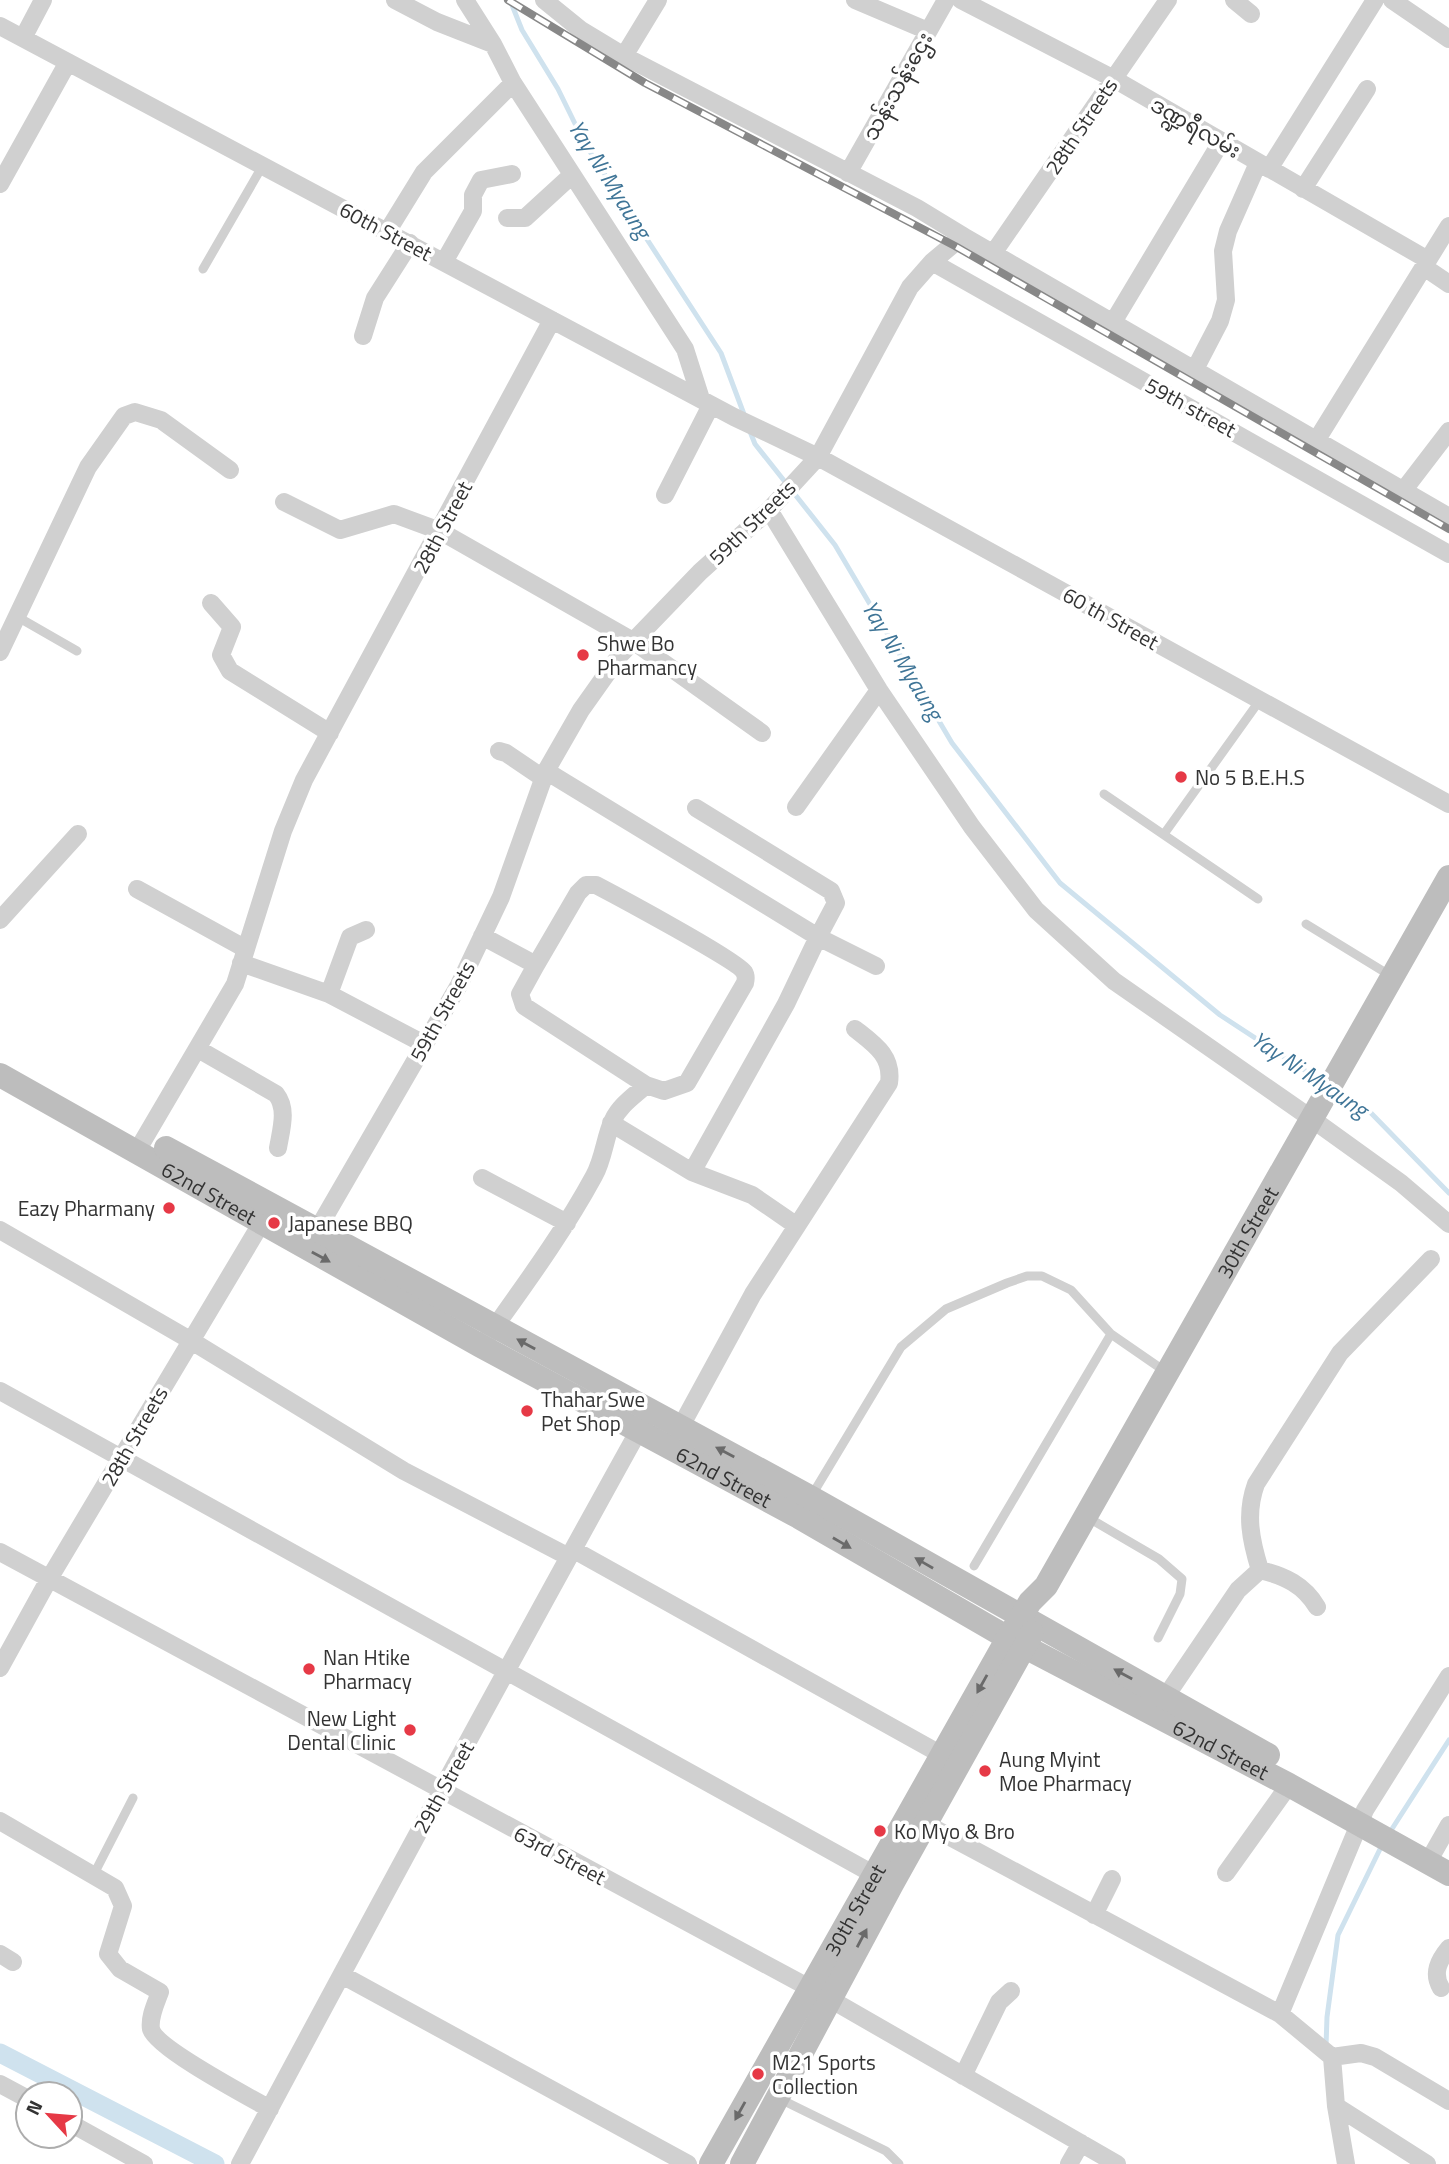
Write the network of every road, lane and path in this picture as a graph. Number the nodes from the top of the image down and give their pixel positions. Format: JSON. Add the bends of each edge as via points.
{"nodes":[{"id":1,"x":43,"y":0,"type":"edge"},
{"id":2,"x":395,"y":0,"type":"edge"},
{"id":3,"x":466,"y":0,"type":"edge"},
{"id":4,"x":658,"y":0,"type":"edge"},
{"id":5,"x":855,"y":0,"type":"edge"},
{"id":6,"x":946,"y":0,"type":"edge"},
{"id":7,"x":961,"y":0,"type":"edge"},
{"id":8,"x":1168,"y":0,"type":"edge"},
{"id":9,"x":1234,"y":0,"type":"edge"},
{"id":10,"x":1375,"y":0,"type":"edge"},
{"id":11,"x":1392,"y":0,"type":"edge"},
{"id":12,"x":549,"y":2,"type":"edge"},
{"id":13,"x":1251,"y":14,"type":"dead end"},
{"id":14,"x":0,"y":26,"type":"edge"},
{"id":15,"x":928,"y":31,"type":"junction"},
{"id":16,"x":23,"y":38,"type":"junction"},
{"id":17,"x":1449,"y":39,"type":"edge"},
{"id":18,"x":494,"y":44,"type":"junction"},
{"id":19,"x":624,"y":56,"type":"junction"},
{"id":20,"x":68,"y":62,"type":"junction"},
{"id":21,"x":1114,"y":79,"type":"junction"},
{"id":22,"x":513,"y":83,"type":"junction"},
{"id":23,"x":1367,"y":89,"type":"dead end"},
{"id":24,"x":1221,"y":142,"type":"junction"},
{"id":25,"x":263,"y":165,"type":"junction"},
{"id":26,"x":1264,"y":166,"type":"junction"},
{"id":27,"x":848,"y":173,"type":"junction"},
{"id":28,"x":512,"y":174,"type":"dead end"},
{"id":29,"x":572,"y":175,"type":"junction"},
{"id":30,"x":0,"y":184,"type":"edge"},
{"id":31,"x":1303,"y":189,"type":"junction"},
{"id":32,"x":507,"y":219,"type":"dead end"},
{"id":33,"x":1449,"y":226,"type":"edge"},
{"id":34,"x":387,"y":232,"type":"junction"},
{"id":35,"x":963,"y":236,"type":"junction"},
{"id":36,"x":410,"y":243,"type":"junction"},
{"id":37,"x":993,"y":252,"type":"junction"},
{"id":38,"x":444,"y":262,"type":"junction"},
{"id":39,"x":932,"y":262,"type":"junction"},
{"id":40,"x":1426,"y":264,"type":"junction"},
{"id":41,"x":203,"y":269,"type":"dead end"},
{"id":42,"x":1449,"y":284,"type":"edge"},
{"id":43,"x":552,"y":320,"type":"junction"},
{"id":44,"x":1112,"y":324,"type":"junction"},
{"id":45,"x":363,"y":336,"type":"dead end"},
{"id":46,"x":1194,"y":371,"type":"junction"},
{"id":47,"x":706,"y":402,"type":"junction"},
{"id":48,"x":1449,"y":431,"type":"edge"},
{"id":49,"x":773,"y":434,"type":"joint"},
{"id":50,"x":1316,"y":441,"type":"junction"},
{"id":51,"x":818,"y":457,"type":"junction"},
{"id":52,"x":230,"y":470,"type":"dead end"},
{"id":53,"x":1403,"y":491,"type":"junction"},
{"id":54,"x":665,"y":495,"type":"dead end"},
{"id":55,"x":284,"y":502,"type":"dead end"},
{"id":56,"x":769,"y":510,"type":"junction"},
{"id":57,"x":1449,"y":517,"type":"edge"},
{"id":58,"x":440,"y":531,"type":"junction"},
{"id":59,"x":1449,"y":554,"type":"edge"},
{"id":60,"x":211,"y":603,"type":"dead end"},
{"id":61,"x":16,"y":617,"type":"junction"},
{"id":62,"x":633,"y":641,"type":"junction"},
{"id":63,"x":77,"y":651,"type":"dead end"},
{"id":64,"x":0,"y":652,"type":"edge"},
{"id":65,"x":879,"y":690,"type":"junction"},
{"id":66,"x":1261,"y":700,"type":"junction"},
{"id":67,"x":330,"y":733,"type":"junction"},
{"id":68,"x":762,"y":733,"type":"dead end"},
{"id":69,"x":499,"y":751,"type":"dead end"},
{"id":70,"x":544,"y":775,"type":"junction"},
{"id":71,"x":1104,"y":794,"type":"dead end"},
{"id":72,"x":1449,"y":804,"type":"edge"},
{"id":73,"x":796,"y":807,"type":"dead end"},
{"id":74,"x":696,"y":808,"type":"dead end"},
{"id":75,"x":78,"y":834,"type":"dead end"},
{"id":76,"x":1164,"y":834,"type":"junction"},
{"id":77,"x":1449,"y":877,"type":"edge"},
{"id":78,"x":137,"y":889,"type":"dead end"},
{"id":79,"x":1258,"y":899,"type":"dead end"},
{"id":80,"x":0,"y":920,"type":"edge"},
{"id":81,"x":1306,"y":924,"type":"dead end"},
{"id":82,"x":366,"y":930,"type":"dead end"},
{"id":83,"x":482,"y":936,"type":"junction"},
{"id":84,"x":818,"y":937,"type":"junction"},
{"id":85,"x":244,"y":956,"type":"junction"},
{"id":86,"x":536,"y":965,"type":"junction"},
{"id":87,"x":876,"y":966,"type":"dead end"},
{"id":88,"x":1392,"y":976,"type":"junction"},
{"id":89,"x":329,"y":994,"type":"junction"},
{"id":90,"x":855,"y":1029,"type":"dead end"},
{"id":91,"x":424,"y":1044,"type":"junction"},
{"id":92,"x":198,"y":1048,"type":"junction"},
{"id":93,"x":0,"y":1059,"type":"edge"},
{"id":94,"x":0,"y":1075,"type":"edge"},
{"id":95,"x":646,"y":1085,"type":"junction"},
{"id":96,"x":1314,"y":1114,"type":"junction"},
{"id":97,"x":611,"y":1123,"type":"junction"},
{"id":98,"x":141,"y":1144,"type":"junction"},
{"id":99,"x":278,"y":1148,"type":"dead end"},
{"id":100,"x":692,"y":1172,"type":"junction"},
{"id":101,"x":482,"y":1178,"type":"dead end"},
{"id":102,"x":266,"y":1215,"type":"junction"},
{"id":103,"x":567,"y":1223,"type":"junction"},
{"id":104,"x":1449,"y":1224,"type":"edge"},
{"id":105,"x":797,"y":1226,"type":"junction"},
{"id":106,"x":0,"y":1230,"type":"edge"},
{"id":107,"x":316,"y":1232,"type":"junction"},
{"id":108,"x":1431,"y":1259,"type":"dead end"},
{"id":109,"x":1111,"y":1334,"type":"junction"},
{"id":110,"x":488,"y":1336,"type":"junction"},
{"id":111,"x":190,"y":1340,"type":"junction"},
{"id":112,"x":1167,"y":1373,"type":"junction"},
{"id":113,"x":0,"y":1391,"type":"edge"},
{"id":114,"x":644,"y":1422,"type":"junction"},
{"id":115,"x":680,"y":1428,"type":"junction"},
{"id":116,"x":122,"y":1459,"type":"junction"},
{"id":117,"x":804,"y":1507,"type":"junction"},
{"id":118,"x":1086,"y":1517,"type":"junction"},
{"id":119,"x":0,"y":1552,"type":"edge"},
{"id":120,"x":572,"y":1553,"type":"junction"},
{"id":121,"x":974,"y":1566,"type":"dead end"},
{"id":122,"x":1260,"y":1570,"type":"junction"},
{"id":123,"x":49,"y":1579,"type":"junction"},
{"id":124,"x":1317,"y":1607,"type":"dead end"},
{"id":125,"x":1022,"y":1632,"type":"junction"},
{"id":126,"x":1158,"y":1638,"type":"dead end"},
{"id":127,"x":1,"y":1664,"type":"edge"},
{"id":128,"x":508,"y":1673,"type":"junction"},
{"id":129,"x":1449,"y":1676,"type":"edge"},
{"id":130,"x":1160,"y":1706,"type":"junction"},
{"id":131,"x":943,"y":1755,"type":"junction"},
{"id":132,"x":1289,"y":1785,"type":"junction"},
{"id":133,"x":439,"y":1790,"type":"junction"},
{"id":134,"x":133,"y":1798,"type":"dead end"},
{"id":135,"x":0,"y":1821,"type":"edge"},
{"id":136,"x":926,"y":1824,"type":"junction"},
{"id":137,"x":1375,"y":1825,"type":"junction"},
{"id":138,"x":1449,"y":1825,"type":"edge"},
{"id":139,"x":1440,"y":1860,"type":"edge"},
{"id":140,"x":1226,"y":1873,"type":"dead end"},
{"id":141,"x":94,"y":1874,"type":"junction"},
{"id":142,"x":873,"y":1874,"type":"junction"},
{"id":143,"x":1112,"y":1879,"type":"dead end"},
{"id":144,"x":1094,"y":1915,"type":"junction"},
{"id":145,"x":1449,"y":1948,"type":"edge"},
{"id":146,"x":342,"y":1975,"type":"junction"},
{"id":147,"x":1442,"y":1976,"type":"edge"},
{"id":148,"x":1011,"y":1992,"type":"dead end"},
{"id":149,"x":820,"y":1993,"type":"junction"},
{"id":150,"x":1280,"y":2014,"type":"junction"},
{"id":151,"x":1330,"y":2056,"type":"junction"},
{"id":152,"x":963,"y":2076,"type":"junction"},
{"id":153,"x":778,"y":2098,"type":"junction"},
{"id":154,"x":1449,"y":2101,"type":"edge"},
{"id":155,"x":1336,"y":2106,"type":"junction"},
{"id":156,"x":270,"y":2109,"type":"junction"},
{"id":157,"x":84,"y":2131,"type":"edge"},
{"id":158,"x":1081,"y":2143,"type":"junction"},
{"id":159,"x":144,"y":2164,"type":"edge"},
{"id":160,"x":240,"y":2164,"type":"edge"},
{"id":161,"x":688,"y":2164,"type":"edge"},
{"id":162,"x":711,"y":2164,"type":"edge"},
{"id":163,"x":743,"y":2164,"type":"edge"},
{"id":164,"x":899,"y":2164,"type":"edge"},
{"id":165,"x":1069,"y":2164,"type":"edge"},
{"id":166,"x":1116,"y":2164,"type":"edge"},
{"id":167,"x":1346,"y":2164,"type":"edge"},
{"id":168,"x":1427,"y":2164,"type":"edge"}],
"edges":[{"from":1,"to":16,"type":"street"},
{"from":2,"to":18,"type":"street"},
{"from":3,"to":18,"type":"street"},
{"from":4,"to":19,"type":"street"},
{"from":5,"to":15,"type":"street"},
{"from":6,"to":15,"type":"street","name":"သန်းသန်းဌေး"},
{"from":7,"to":21,"type":"street","name":"ဒဏ္ဍရီလမ်း"},
{"from":8,"to":21,"type":"street","name":"28th Streets"},
{"from":9,"to":13,"type":"street"},
{"from":10,"to":26,"type":"street"},
{"from":11,"to":17,"type":"street"},
{"from":12,"to":19,"type":"street"},
{"from":14,"to":16,"type":"street","name":"60th Street"},
{"from":15,"to":27,"type":"street","name":"သန်းသန်းဌေး"},
{"from":16,"to":20,"type":"street","name":"60th Street"},
{"from":18,"to":22,"type":"street"},
{"from":19,"to":27,"type":"street"},
{"from":20,"to":25,"type":"street","name":"60th Street"},
{"from":20,"to":30,"type":"street"},
{"from":21,"to":24,"type":"street","name":"ဒဏ္ဍရီလမ်း"},
{"from":21,"to":37,"type":"street","name":"28th Streets"},
{"from":22,"to":29,"type":"street"},
{"from":22,"to":34,"type":"street","via":[[424,173]]},
{"from":23,"to":31,"type":"street"},
{"from":24,"to":26,"type":"street","name":"ဒဏ္ဍရီလမ်း"},
{"from":24,"to":44,"type":"street"},
{"from":25,"to":34,"type":"street","name":"60th Street"},
{"from":25,"to":41,"type":"lane"},
{"from":26,"to":31,"type":"street","name":"ဒဏ္ဍရီလမ်း"},
{"from":26,"to":46,"type":"street","via":[[1228,231],[1223,251],[1226,300]]},
{"from":27,"to":35,"type":"street"},
{"from":28,"to":38,"type":"street","via":[[481,180],[473,195],[473,211]]},
{"from":29,"to":32,"type":"street","via":[[525,218]]},
{"from":29,"to":47,"type":"street","via":[[685,349]]},
{"from":31,"to":40,"type":"street","name":"ဒဏ္ဍရီလမ်း"},
{"from":33,"to":40,"type":"street"},
{"from":34,"to":36,"type":"street","name":"60th Street"},
{"from":35,"to":37,"type":"street"},
{"from":35,"to":39,"type":"street","name":"59th Streets"},
{"from":36,"to":38,"type":"street","name":"60th Street"},
{"from":36,"to":45,"type":"street","via":[[374,298]]},
{"from":37,"to":44,"type":"street"},
{"from":38,"to":43,"type":"street","name":"60th Street"},
{"from":39,"to":51,"type":"street","name":"59th Streets","via":[[910,287]]},
{"from":39,"to":59,"type":"street","name":"59th street"},
{"from":40,"to":42,"type":"street","name":"ဒဏ္ဍရီလမ်း"},
{"from":40,"to":50,"type":"street"},
{"from":43,"to":47,"type":"street","name":"60th Street"},
{"from":43,"to":58,"type":"street","name":"28th Street"},
{"from":44,"to":46,"type":"street"},
{"from":46,"to":50,"type":"street"},
{"from":47,"to":49,"type":"street","name":"60th Street"},
{"from":47,"to":54,"type":"street"},
{"from":48,"to":53,"type":"street"},
{"from":49,"to":51,"type":"street","name":"60 th Street"},
{"from":50,"to":53,"type":"street"},
{"from":51,"to":56,"type":"street","name":"59th Streets"},
{"from":51,"to":66,"type":"street","name":"60 th Street"},
{"from":52,"to":61,"type":"street","via":[[161,420],[135,412],[124,416],[88,467]]},
{"from":53,"to":57,"type":"street"},
{"from":55,"to":58,"type":"street","via":[[340,530],[394,514]]},
{"from":56,"to":62,"type":"street","name":"59th Streets"},
{"from":56,"to":65,"type":"street"},
{"from":58,"to":62,"type":"street"},
{"from":58,"to":67,"type":"street","name":"28th Street"},
{"from":60,"to":67,"type":"street","via":[[232,627],[221,654],[230,671]]},
{"from":61,"to":63,"type":"lane"},
{"from":61,"to":64,"type":"street"},
{"from":62,"to":68,"type":"street"},
{"from":62,"to":70,"type":"street","name":"59th Streets","via":[[581,709]]},
{"from":65,"to":73,"type":"street"},
{"from":65,"to":96,"type":"street","via":[[972,827],[1053,927],[1114,981]]},
{"from":66,"to":72,"type":"street","name":"60 th Street"},
{"from":66,"to":76,"type":"lane"},
{"from":67,"to":85,"type":"street","name":"28th Street","via":[[295,801]]},
{"from":69,"to":70,"type":"street"},
{"from":70,"to":83,"type":"street","name":"59th Streets"},
{"from":70,"to":84,"type":"street"},
{"from":71,"to":76,"type":"lane"},
{"from":74,"to":84,"type":"street","via":[[831,891],[836,903]]},
{"from":75,"to":80,"type":"street"},
{"from":76,"to":79,"type":"lane"},
{"from":77,"to":88,"type":"main road","name":"30th Street"},
{"from":78,"to":85,"type":"street"},
{"from":81,"to":88,"type":"lane"},
{"from":82,"to":89,"type":"street","via":[[350,937]]},
{"from":83,"to":86,"type":"street"},
{"from":83,"to":91,"type":"street","name":"59th Streets"},
{"from":84,"to":87,"type":"street"},
{"from":84,"to":100,"type":"street"},
{"from":85,"to":89,"type":"street"},
{"from":85,"to":92,"type":"street","name":"28th Street","via":[[226,1001]]},
{"from":86,"to":95,"type":"street","via":[[520,995],[524,1006]]},
{"from":86,"to":95,"type":"street","via":[[578,894],[586,885],[596,885],[743,970],[746,983],[687,1083],[664,1091]]},
{"from":88,"to":96,"type":"main road","name":"30th Street"},
{"from":89,"to":91,"type":"street"},
{"from":90,"to":105,"type":"street","via":[[886,1057],[891,1069],[888,1083]]},
{"from":91,"to":107,"type":"street","name":"59th Streets"},
{"from":92,"to":98,"type":"street","name":"28th Street"},
{"from":92,"to":99,"type":"street","via":[[276,1094],[283,1109]]},
{"from":93,"to":98,"type":"main road","name":"62nd Street"},
{"from":94,"to":98,"type":"main road","name":"62nd Street"},
{"from":95,"to":97,"type":"street"},
{"from":96,"to":104,"type":"street"},
{"from":96,"to":112,"type":"main road","name":"30th Street"},
{"from":97,"to":100,"type":"street"},
{"from":97,"to":103,"type":"street","via":[[596,1173]]},
{"from":98,"to":102,"type":"main road","name":"62nd Street"},
{"from":100,"to":105,"type":"street","via":[[752,1195]]},
{"from":101,"to":103,"type":"street"},
{"from":102,"to":107,"type":"main road","name":"62nd Street"},
{"from":102,"to":110,"type":"main road","name":"62nd Street","one_way":true},
{"from":102,"to":111,"type":"street","name":"28th Streets"},
{"from":103,"to":110,"type":"street"},
{"from":105,"to":115,"type":"street","via":[[752,1294]]},
{"from":106,"to":111,"type":"street"},
{"from":107,"to":110,"type":"main road","name":"62nd Street"},
{"from":108,"to":122,"type":"street","via":[[1340,1353],[1256,1485],[1250,1530]]},
{"from":109,"to":112,"type":"lane"},
{"from":109,"to":117,"type":"lane","via":[[1071,1290],[1042,1276],[1027,1276],[946,1309],[901,1347]]},
{"from":109,"to":121,"type":"lane"},
{"from":110,"to":114,"type":"main road","name":"62nd Street"},
{"from":111,"to":116,"type":"street","name":"28th Streets"},
{"from":111,"to":120,"type":"street","via":[[404,1471]]},
{"from":112,"to":118,"type":"main road","name":"30th Street"},
{"from":113,"to":116,"type":"street"},
{"from":114,"to":115,"type":"main road","name":"62nd Street"},
{"from":114,"to":117,"type":"main road","name":"62nd Street"},
{"from":114,"to":120,"type":"street","name":"29th Street"},
{"from":117,"to":115,"type":"main road","name":"62nd Street","one_way":true},
{"from":116,"to":123,"type":"street","name":"28th Streets"},
{"from":116,"to":128,"type":"street"},
{"from":117,"to":125,"type":"main road","name":"62nd Street"},
{"from":118,"to":125,"type":"main road","name":"30th Street"},
{"from":118,"to":126,"type":"lane","via":[[1158,1559],[1182,1579],[1180,1594]]},
{"from":119,"to":123,"type":"street","name":"63rd Street"},
{"from":120,"to":128,"type":"street","name":"29th Street"},
{"from":120,"to":131,"type":"street"},
{"from":122,"to":124,"type":"street","via":[[1301,1587]]},
{"from":122,"to":130,"type":"street","via":[[1238,1590]]},
{"from":123,"to":127,"type":"street","name":"28th Streets"},
{"from":123,"to":133,"type":"street","name":"63rd Street"},
{"from":125,"to":130,"type":"main road","name":"62nd Street"},
{"from":125,"to":131,"type":"main road","name":"30th Street","one_way":true},
{"from":125,"to":136,"type":"main road","name":"30th Street"},
{"from":128,"to":133,"type":"street","name":"29th Street"},
{"from":128,"to":142,"type":"street"},
{"from":129,"to":137,"type":"street"},
{"from":130,"to":132,"type":"main road","name":"62nd Street"},
{"from":130,"to":137,"type":"main road","name":"62nd Street"},
{"from":131,"to":142,"type":"main road","name":"30th Street"},
{"from":132,"to":137,"type":"main road","name":"62nd Street"},
{"from":132,"to":140,"type":"street"},
{"from":133,"to":146,"type":"street","name":"29th Street"},
{"from":133,"to":149,"type":"street","name":"63rd Street"},
{"from":134,"to":141,"type":"lane"},
{"from":135,"to":141,"type":"street"},
{"from":136,"to":144,"type":"street"},
{"from":149,"to":136,"type":"main road","name":"30th Street","one_way":true},
{"from":137,"to":139,"type":"main road","name":"62nd Street"},
{"from":137,"to":150,"type":"street"},
{"from":138,"to":139,"type":"street"},
{"from":141,"to":156,"type":"street","via":[[122,1898],[121,1915],[107,1947],[113,1964],[160,1992],[151,2019],[152,2032],[198,2067]]},
{"from":142,"to":149,"type":"main road","name":"30th Street"},
{"from":143,"to":144,"type":"street"},
{"from":144,"to":150,"type":"street"},
{"from":145,"to":147,"type":"street"},
{"from":146,"to":156,"type":"street","name":"29th Street"},
{"from":146,"to":161,"type":"street"},
{"from":148,"to":152,"type":"street","via":[[999,2002]]},
{"from":149,"to":152,"type":"street","name":"63rd Street"},
{"from":149,"to":153,"type":"main road","name":"30th Street"},
{"from":149,"to":162,"type":"main road","name":"30th Street","one_way":true},
{"from":150,"to":151,"type":"street"},
{"from":151,"to":154,"type":"street","via":[[1361,2053],[1375,2057]]},
{"from":151,"to":155,"type":"street"},
{"from":152,"to":158,"type":"street","name":"63rd Street"},
{"from":153,"to":163,"type":"main road","name":"30th Street"},
{"from":153,"to":164,"type":"lane","via":[[886,2151]]},
{"from":155,"to":167,"type":"street"},
{"from":155,"to":168,"type":"street"},
{"from":156,"to":160,"type":"street","name":"29th Street"},
{"from":157,"to":159,"type":"street"},
{"from":158,"to":165,"type":"street"},
{"from":158,"to":166,"type":"street","name":"63rd Street"}]}
